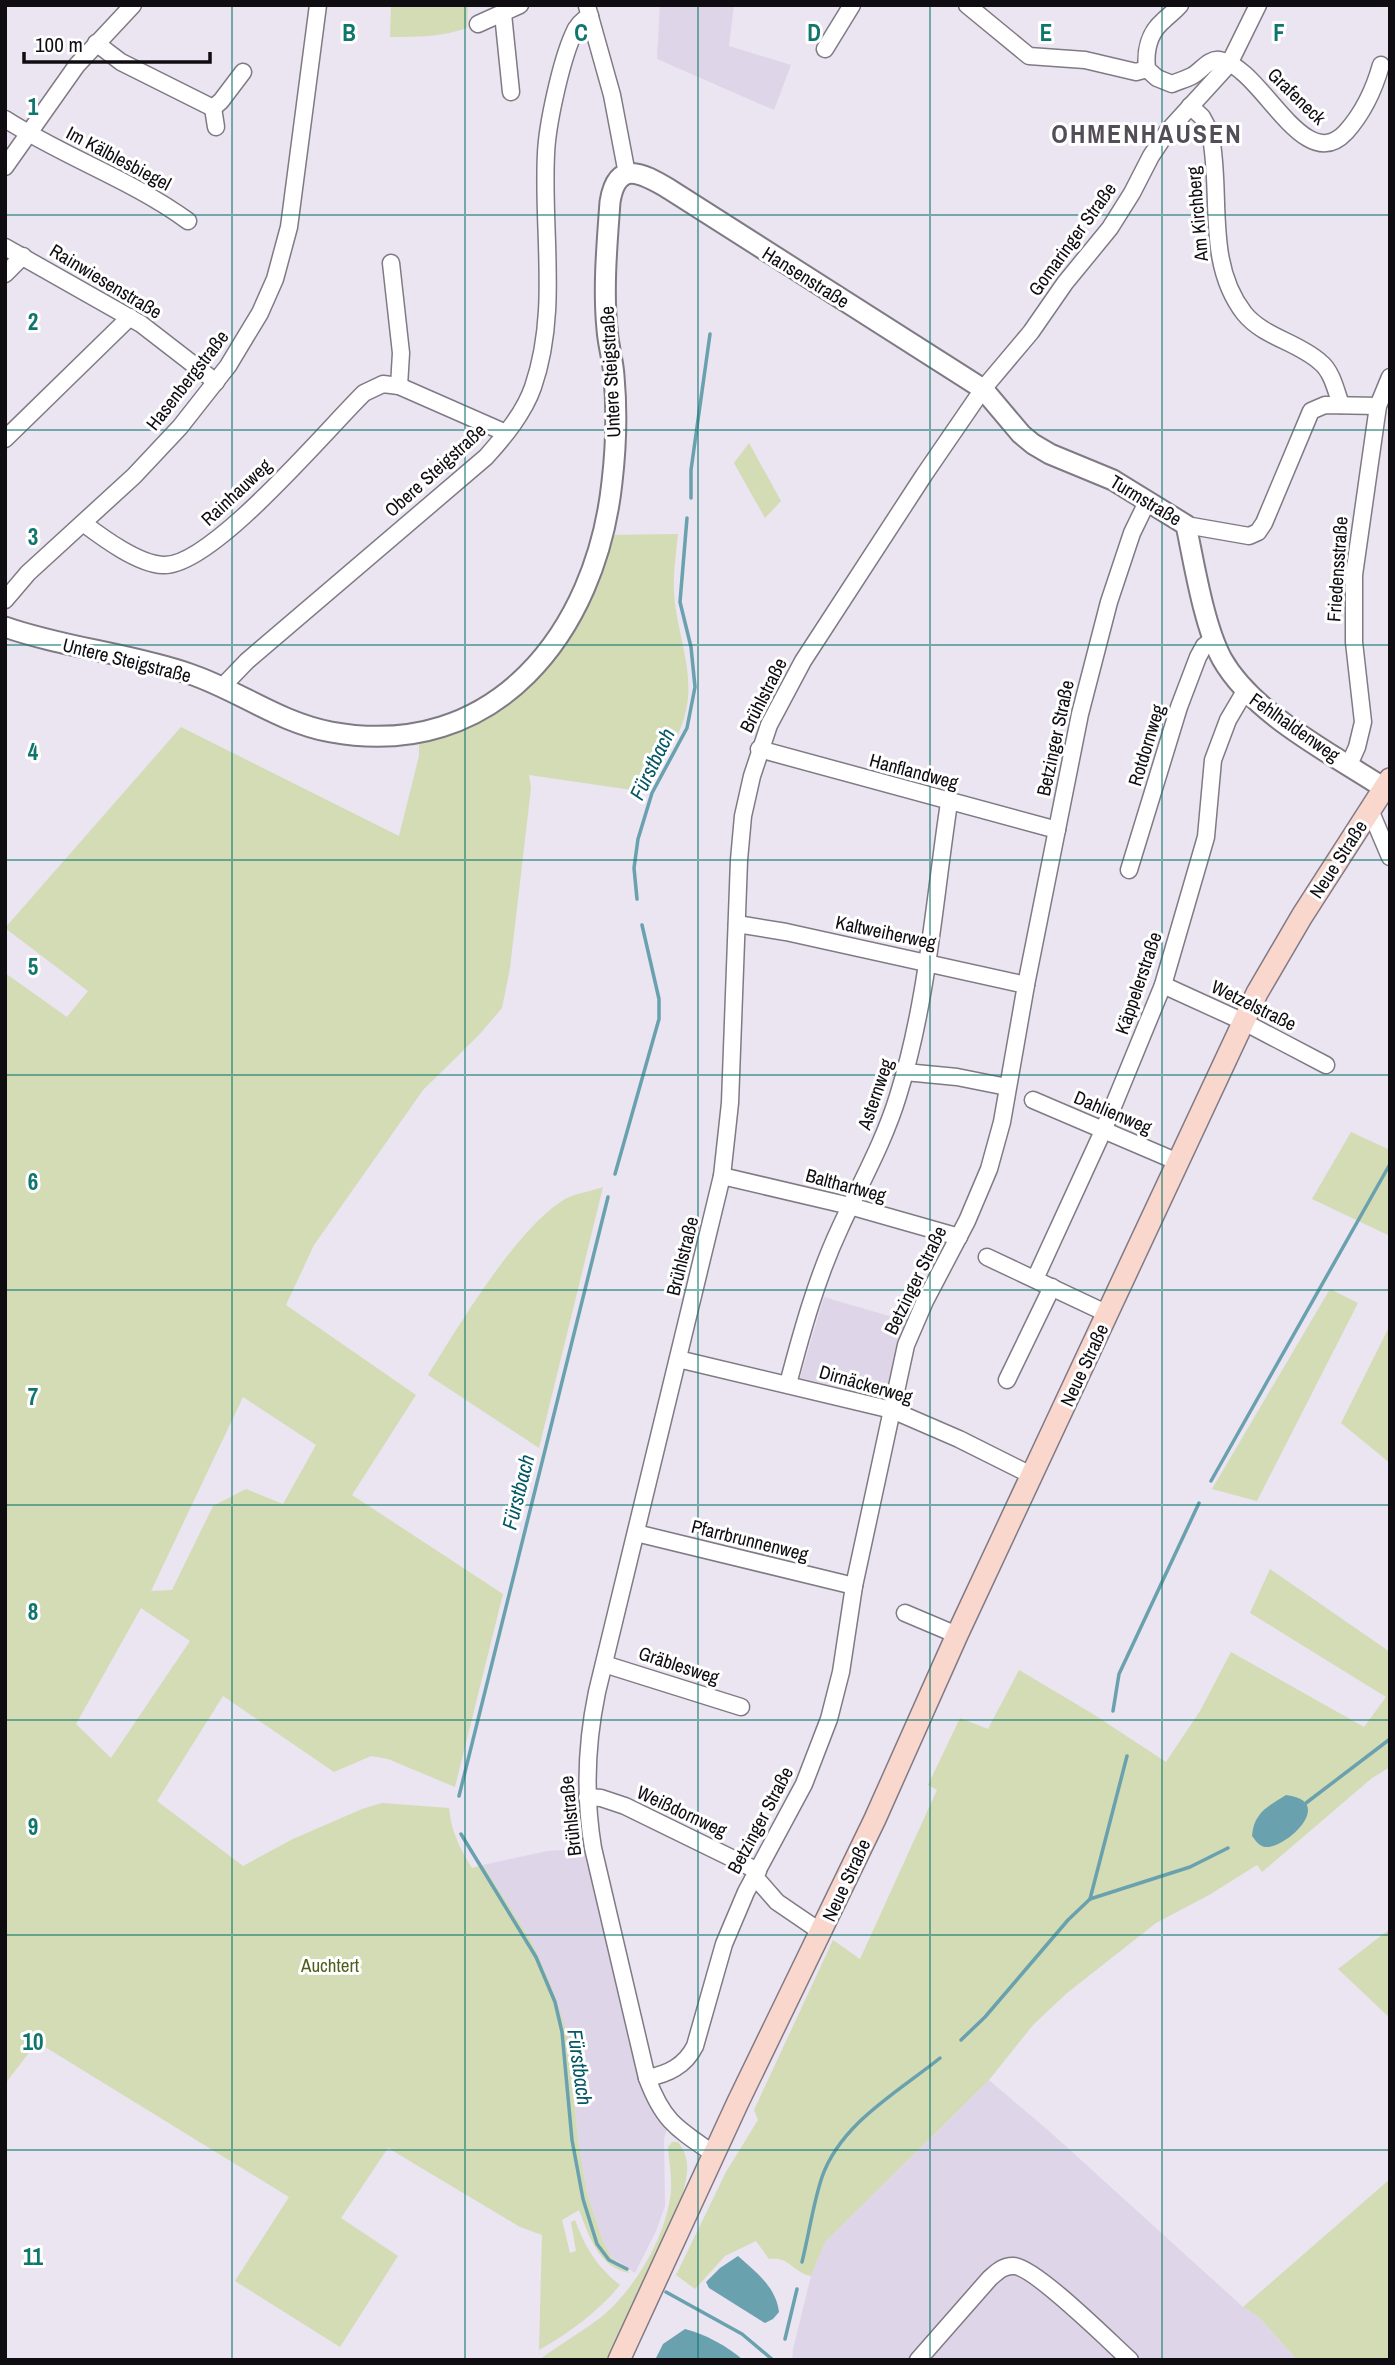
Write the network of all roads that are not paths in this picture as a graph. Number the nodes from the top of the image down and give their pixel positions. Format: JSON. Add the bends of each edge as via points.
{"nodes":[{"id":1,"x":133,"y":5,"type":"edge"},
{"id":2,"x":318,"y":5,"type":"edge"},
{"id":3,"x":520,"y":5,"type":"edge"},
{"id":4,"x":852,"y":5,"type":"edge"},
{"id":5,"x":967,"y":5,"type":"edge"},
{"id":6,"x":1180,"y":5,"type":"edge"},
{"id":7,"x":1258,"y":5,"type":"edge"},
{"id":8,"x":588,"y":10,"type":"edge"},
{"id":9,"x":503,"y":14,"type":"junction"},
{"id":10,"x":478,"y":23,"type":"dead end"},
{"id":11,"x":96,"y":43,"type":"junction"},
{"id":12,"x":825,"y":49,"type":"dead end"},
{"id":13,"x":1229,"y":64,"type":"junction"},
{"id":14,"x":1381,"y":65,"type":"dead end"},
{"id":15,"x":1147,"y":69,"type":"junction"},
{"id":16,"x":243,"y":72,"type":"dead end"},
{"id":17,"x":511,"y":92,"type":"dead end"},
{"id":18,"x":1190,"y":106,"type":"junction"},
{"id":19,"x":213,"y":108,"type":"junction"},
{"id":20,"x":5,"y":119,"type":"edge"},
{"id":21,"x":216,"y":127,"type":"dead end"},
{"id":22,"x":29,"y":134,"type":"junction"},
{"id":23,"x":5,"y":167,"type":"edge"},
{"id":24,"x":627,"y":174,"type":"junction"},
{"id":25,"x":188,"y":221,"type":"dead end"},
{"id":26,"x":5,"y":247,"type":"edge"},
{"id":27,"x":23,"y":256,"type":"junction"},
{"id":28,"x":391,"y":263,"type":"dead end"},
{"id":29,"x":5,"y":274,"type":"edge"},
{"id":30,"x":130,"y":317,"type":"junction"},
{"id":31,"x":1390,"y":377,"type":"edge"},
{"id":32,"x":216,"y":383,"type":"junction"},
{"id":33,"x":399,"y":386,"type":"junction"},
{"id":34,"x":983,"y":389,"type":"junction"},
{"id":35,"x":1341,"y":405,"type":"junction"},
{"id":36,"x":1378,"y":406,"type":"junction"},
{"id":37,"x":506,"y":433,"type":"junction"},
{"id":38,"x":5,"y":439,"type":"edge"},
{"id":39,"x":1147,"y":502,"type":"junction"},
{"id":40,"x":83,"y":523,"type":"junction"},
{"id":41,"x":1186,"y":525,"type":"junction"},
{"id":42,"x":5,"y":600,"type":"edge"},
{"id":43,"x":5,"y":626,"type":"edge"},
{"id":44,"x":1213,"y":639,"type":"junction"},
{"id":45,"x":222,"y":687,"type":"junction"},
{"id":46,"x":1245,"y":691,"type":"junction"},
{"id":47,"x":760,"y":749,"type":"junction"},
{"id":48,"x":1349,"y":765,"type":"junction"},
{"id":49,"x":1388,"y":786,"type":"edge"},
{"id":50,"x":949,"y":803,"type":"junction"},
{"id":51,"x":1370,"y":810,"type":"junction"},
{"id":52,"x":1057,"y":831,"type":"junction"},
{"id":53,"x":1390,"y":857,"type":"edge"},
{"id":54,"x":1129,"y":870,"type":"dead end"},
{"id":55,"x":737,"y":924,"type":"junction"},
{"id":56,"x":928,"y":963,"type":"junction"},
{"id":57,"x":1026,"y":985,"type":"junction"},
{"id":58,"x":1163,"y":985,"type":"junction"},
{"id":59,"x":1244,"y":1022,"type":"junction"},
{"id":60,"x":1326,"y":1065,"type":"dead end"},
{"id":61,"x":905,"y":1072,"type":"junction"},
{"id":62,"x":1007,"y":1087,"type":"junction"},
{"id":63,"x":1033,"y":1100,"type":"dead end"},
{"id":64,"x":1103,"y":1131,"type":"junction"},
{"id":65,"x":1178,"y":1162,"type":"junction"},
{"id":66,"x":722,"y":1176,"type":"junction"},
{"id":67,"x":850,"y":1206,"type":"junction"},
{"id":68,"x":959,"y":1237,"type":"junction"},
{"id":69,"x":987,"y":1257,"type":"dead end"},
{"id":70,"x":1035,"y":1279,"type":"junction"},
{"id":71,"x":1052,"y":1287,"type":"junction"},
{"id":72,"x":1108,"y":1314,"type":"junction"},
{"id":73,"x":678,"y":1359,"type":"junction"},
{"id":74,"x":1007,"y":1380,"type":"dead end"},
{"id":75,"x":788,"y":1384,"type":"junction"},
{"id":76,"x":892,"y":1410,"type":"junction"},
{"id":77,"x":1033,"y":1476,"type":"junction"},
{"id":78,"x":636,"y":1533,"type":"junction"},
{"id":79,"x":854,"y":1586,"type":"junction"},
{"id":80,"x":905,"y":1613,"type":"dead end"},
{"id":81,"x":957,"y":1635,"type":"junction"},
{"id":82,"x":604,"y":1664,"type":"junction"},
{"id":83,"x":741,"y":1707,"type":"dead end"},
{"id":84,"x":587,"y":1797,"type":"junction"},
{"id":85,"x":756,"y":1874,"type":"junction"},
{"id":86,"x":821,"y":1932,"type":"junction"},
{"id":87,"x":647,"y":2078,"type":"junction"},
{"id":88,"x":714,"y":2154,"type":"junction"},
{"id":89,"x":619,"y":2360,"type":"edge"},
{"id":90,"x":918,"y":2360,"type":"edge"},
{"id":91,"x":1130,"y":2360,"type":"edge"}],
"edges":[{"from":1,"to":11,"type":"street"},
{"from":2,"to":32,"type":"street","name":"Hasenbergstraße","via":[[284,253],[260,313]]},
{"from":3,"to":9,"type":"street"},
{"from":4,"to":12,"type":"street"},
{"from":5,"to":15,"type":"street","via":[[1029,56],[1085,60],[1136,72]]},
{"from":6,"to":15,"type":"street","via":[[1153,34],[1147,47]]},
{"from":7,"to":13,"type":"street","name":"Gomaringer Straße"},
{"from":8,"to":24,"type":"street","via":[[612,95]]},
{"from":8,"to":37,"type":"street","name":"Obere Steigstraße","via":[[570,41],[547,140],[548,290],[540,359],[527,403]]},
{"from":9,"to":10,"type":"street"},
{"from":9,"to":17,"type":"street"},
{"from":11,"to":19,"type":"street","via":[[121,62]]},
{"from":11,"to":22,"type":"street"},
{"from":13,"to":14,"type":"street","name":"Grafeneck","via":[[1273,102],[1303,137],[1329,144],[1361,113]]},
{"from":13,"to":15,"type":"street","via":[[1211,61],[1191,77],[1172,84]]},
{"from":13,"to":18,"type":"street","name":"Gomaringer Straße"},
{"from":16,"to":19,"type":"street"},
{"from":18,"to":34,"type":"street","name":"Gomaringer Straße","via":[[1158,144],[1104,236]]},
{"from":18,"to":35,"type":"street","name":"Am Kirchberg","via":[[1207,124],[1211,139],[1222,267],[1238,303],[1250,319],[1321,362]]},
{"from":19,"to":21,"type":"street"},
{"from":20,"to":22,"type":"street","name":"Im Kälblesbiegel"},
{"from":22,"to":23,"type":"street"},
{"from":22,"to":25,"type":"street","name":"Im Kälblesbiegel"},
{"from":24,"to":34,"type":"street","name":"Hansenstraße","via":[[641,173],[658,182]]},
{"from":24,"to":45,"type":"street","name":"Untere Steigstraße","via":[[612,190],[608,229],[607,330],[614,376],[612,483],[603,534],[584,590],[547,654],[524,680],[489,706],[445,726],[396,735],[314,728]]},
{"from":26,"to":27,"type":"street","name":"Rainwiesenstraße"},
{"from":27,"to":29,"type":"street"},
{"from":27,"to":30,"type":"street","name":"Rainwiesenstraße"},
{"from":28,"to":33,"type":"street","via":[[401,353]]},
{"from":30,"to":32,"type":"street","name":"Rainwiesenstraße"},
{"from":30,"to":38,"type":"street"},
{"from":31,"to":36,"type":"street","name":"Friedensstraße"},
{"from":32,"to":40,"type":"street","name":"Hasenbergstraße","via":[[150,460]]},
{"from":33,"to":37,"type":"street"},
{"from":33,"to":40,"type":"street","name":"Rainhauweg","via":[[383,384],[365,393],[239,520],[177,564],[140,558]]},
{"from":34,"to":39,"type":"street","name":"Turmstraße","via":[[1033,444],[1113,480]]},
{"from":34,"to":47,"type":"street","name":"Brühlstraße","via":[[803,661]]},
{"from":35,"to":36,"type":"street"},
{"from":35,"to":41,"type":"street","name":"Turmstraße","via":[[1318,406],[1311,411],[1258,533],[1249,536]]},
{"from":36,"to":48,"type":"street","name":"Friedensstraße","via":[[1354,575],[1354,642],[1363,722]]},
{"from":37,"to":45,"type":"street","name":"Obere Steigstraße","via":[[486,457],[247,660]]},
{"from":39,"to":41,"type":"street","name":"Turmstraße"},
{"from":39,"to":52,"type":"street","name":"Betzinger Straße","via":[[1132,533],[1099,634]]},
{"from":40,"to":42,"type":"street","name":"Hasenbergstraße"},
{"from":41,"to":44,"type":"street","name":"Fehlhaldenweg"},
{"from":43,"to":45,"type":"street","name":"Untere Steigstraße","via":[[161,665]]},
{"from":44,"to":46,"type":"street","name":"Fehlhaldenweg"},
{"from":44,"to":54,"type":"street","name":"Rotdornweg","via":[[1198,657],[1179,707]]},
{"from":46,"to":48,"type":"street","name":"Fehlhaldenweg","via":[[1283,723]]},
{"from":46,"to":58,"type":"street","name":"Käppelerstraße","via":[[1213,760],[1206,837]]},
{"from":47,"to":50,"type":"street","name":"Hanflandweg"},
{"from":47,"to":55,"type":"street","name":"Brühlstraße","via":[[743,816]]},
{"from":48,"to":49,"type":"street","name":"Fehlhaldenweg"},
{"from":49,"to":51,"type":"main road","name":"Neue Straße"},
{"from":50,"to":52,"type":"street","name":"Hanflandweg"},
{"from":50,"to":56,"type":"street","name":"Asternweg"},
{"from":51,"to":53,"type":"street","name":"Neue Straße"},
{"from":51,"to":59,"type":"main road","name":"Neue Straße","via":[[1282,949]]},
{"from":52,"to":57,"type":"street","name":"Betzinger Straße"},
{"from":55,"to":56,"type":"street","name":"Kaltweiherweg"},
{"from":55,"to":66,"type":"street","name":"Brühlstraße"},
{"from":56,"to":57,"type":"street","name":"Kaltweiherweg"},
{"from":56,"to":61,"type":"street","name":"Asternweg"},
{"from":57,"to":62,"type":"street","name":"Betzinger Straße"},
{"from":58,"to":59,"type":"street","name":"Wetzelstraße"},
{"from":58,"to":64,"type":"street","name":"Käppelerstraße"},
{"from":59,"to":60,"type":"street","name":"Wetzelstraße"},
{"from":59,"to":65,"type":"main road","name":"Neue Straße"},
{"from":61,"to":62,"type":"street"},
{"from":61,"to":67,"type":"street","name":"Asternweg","via":[[887,1127]]},
{"from":62,"to":68,"type":"street","name":"Betzinger Straße","via":[[989,1169]]},
{"from":63,"to":64,"type":"street","name":"Dahlienweg"},
{"from":64,"to":65,"type":"street","name":"Dahlienweg"},
{"from":64,"to":70,"type":"street","name":"Käppelerstraße"},
{"from":65,"to":72,"type":"main road","name":"Neue Straße"},
{"from":66,"to":67,"type":"street","name":"Balthartweg"},
{"from":66,"to":73,"type":"street","name":"Brühlstraße"},
{"from":67,"to":68,"type":"street","name":"Balthartweg"},
{"from":67,"to":75,"type":"street","name":"Asternweg","via":[[813,1299]]},
{"from":68,"to":76,"type":"street","name":"Betzinger Straße","via":[[906,1345]]},
{"from":69,"to":70,"type":"street"},
{"from":70,"to":71,"type":"street"},
{"from":71,"to":72,"type":"street"},
{"from":71,"to":74,"type":"street"},
{"from":72,"to":77,"type":"main road","name":"Neue Straße"},
{"from":73,"to":75,"type":"street","name":"Dirnäckerweg"},
{"from":73,"to":78,"type":"street","name":"Brühlstraße"},
{"from":75,"to":76,"type":"street","name":"Dirnäckerweg"},
{"from":76,"to":77,"type":"street","name":"Dirnäckerweg"},
{"from":76,"to":79,"type":"street","name":"Betzinger Straße"},
{"from":77,"to":81,"type":"main road","name":"Neue Straße"},
{"from":78,"to":79,"type":"street","name":"Pfarrbrunnenweg"},
{"from":78,"to":82,"type":"street","name":"Brühlstraße"},
{"from":79,"to":85,"type":"street","name":"Betzinger Straße","via":[[842,1672],[821,1742]]},
{"from":80,"to":81,"type":"street"},
{"from":81,"to":86,"type":"main road","name":"Neue Straße"},
{"from":82,"to":83,"type":"street","name":"Gräblesweg"},
{"from":82,"to":84,"type":"street","name":"Brühlstraße","via":[[589,1734]]},
{"from":84,"to":85,"type":"street","name":"Weißdornweg","via":[[625,1807]]},
{"from":84,"to":87,"type":"street","name":"Brühlstraße","via":[[593,1847]]},
{"from":85,"to":86,"type":"street","name":"Weißdornweg","via":[[777,1902]]},
{"from":85,"to":87,"type":"street","name":"Betzinger Straße","via":[[724,1944],[690,2056],[680,2066]]},
{"from":86,"to":88,"type":"main road","name":"Neue Straße"},
{"from":87,"to":88,"type":"street","name":"Brühlstraße","via":[[669,2121]]},
{"from":88,"to":89,"type":"main road","name":"Neue Straße"},
{"from":90,"to":91,"type":"street","via":[[990,2278],[1014,2266],[1034,2275]]}]}
